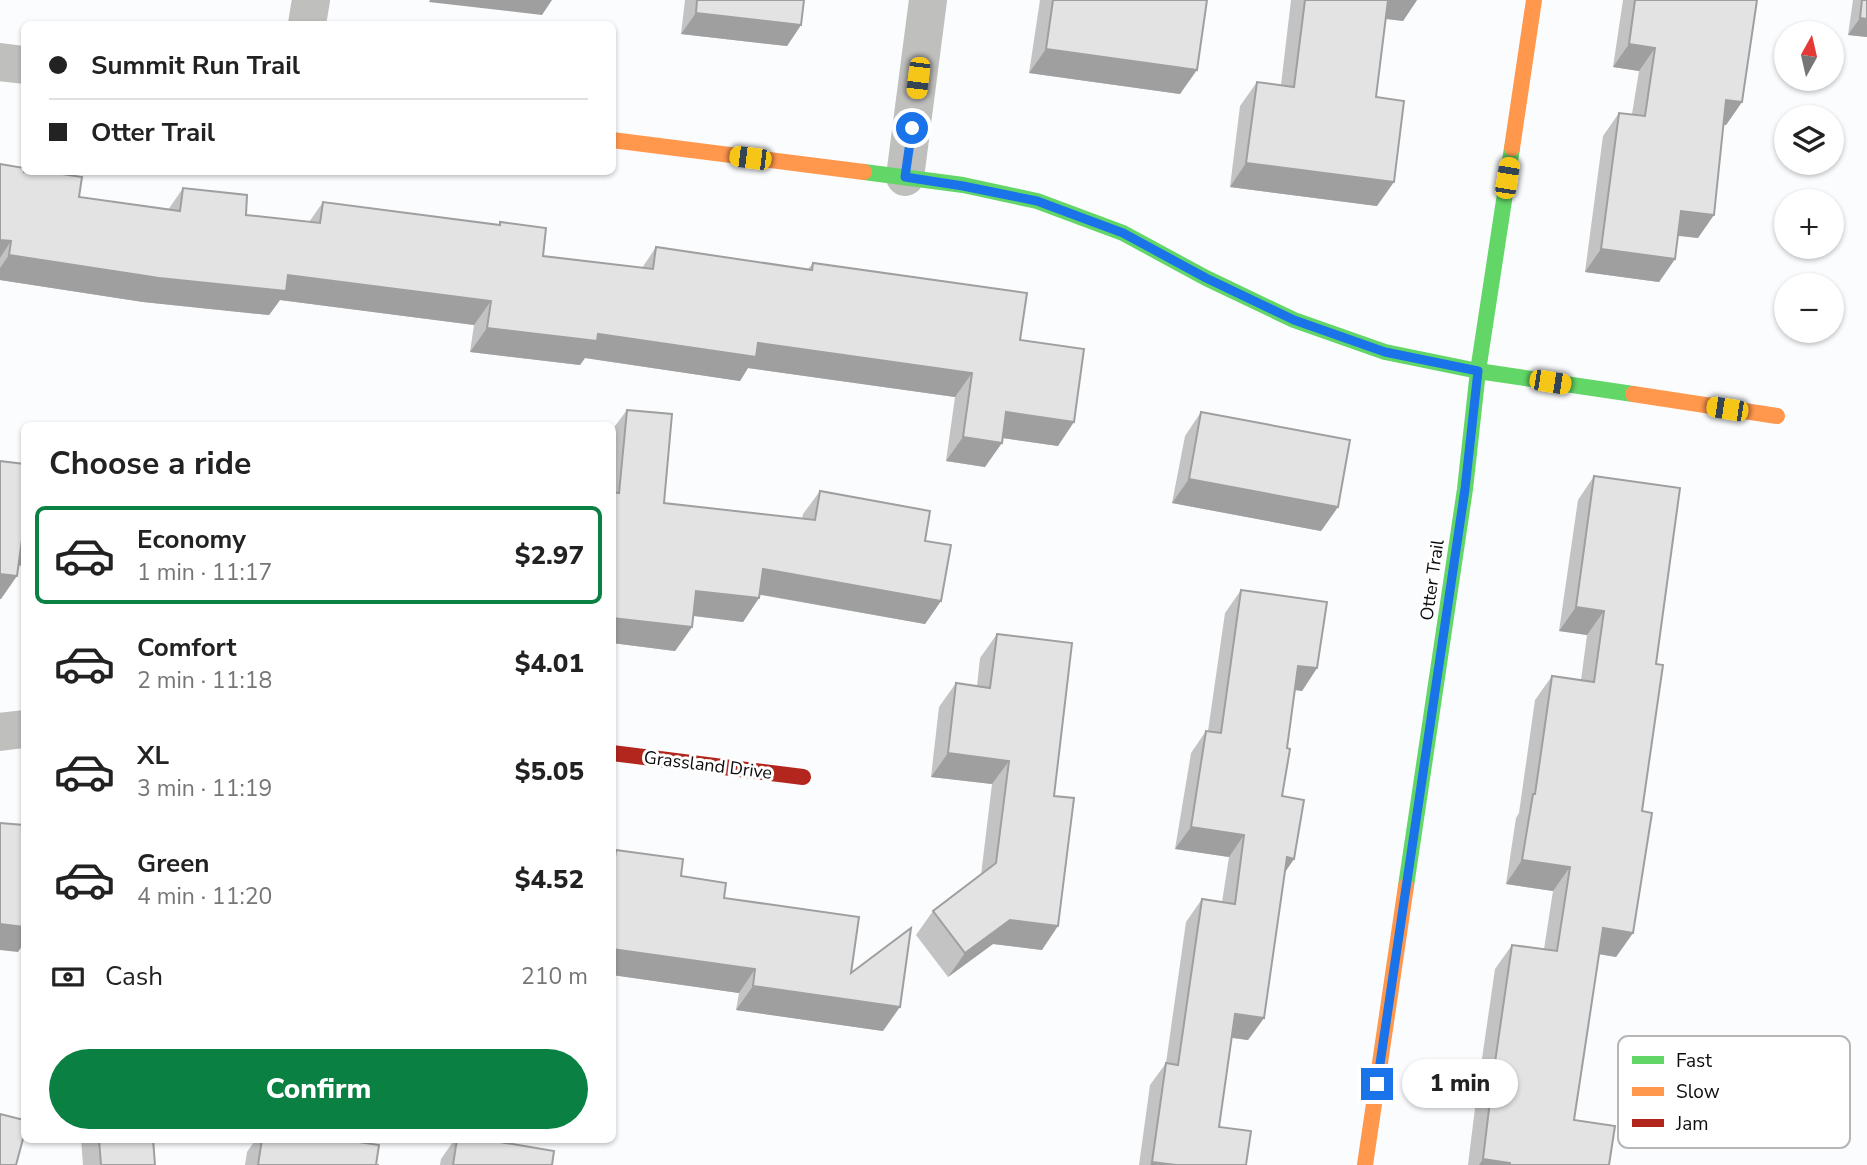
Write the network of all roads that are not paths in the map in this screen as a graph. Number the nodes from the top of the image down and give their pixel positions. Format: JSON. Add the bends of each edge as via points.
{"nodes":[{"id":1,"x":311,"y":0,"type":"edge"},
{"id":2,"x":929,"y":0,"type":"edge"},
{"id":3,"x":1534,"y":0,"type":"edge"},
{"id":4,"x":308,"y":21,"type":"edge"},
{"id":5,"x":0,"y":62,"type":"edge"},
{"id":6,"x":21,"y":65,"type":"edge"},
{"id":7,"x":616,"y":141,"type":"edge"},
{"id":8,"x":905,"y":177,"type":"junction"},
{"id":9,"x":1478,"y":371,"type":"junction"},
{"id":10,"x":1777,"y":416,"type":"dead end"},
{"id":11,"x":21,"y":730,"type":"edge"},
{"id":12,"x":0,"y":733,"type":"edge"},
{"id":13,"x":616,"y":754,"type":"edge"},
{"id":14,"x":803,"y":777,"type":"dead end"},
{"id":15,"x":1365,"y":1165,"type":"edge"}],
"edges":[{"from":1,"to":4,"type":"street"},
{"from":2,"to":8,"type":"street"},
{"from":3,"to":9,"type":"street","name":"Otter Trail"},
{"from":5,"to":6,"type":"street"},
{"from":7,"to":8,"type":"street"},
{"from":8,"to":9,"type":"street","via":[[1037,201],[1123,233],[1294,320],[1385,352]]},
{"from":9,"to":10,"type":"street"},
{"from":9,"to":15,"type":"street","name":"Otter Trail","via":[[1465,489]]},
{"from":11,"to":12,"type":"street"},
{"from":13,"to":14,"type":"street","name":"Grassland Drive"}]}
